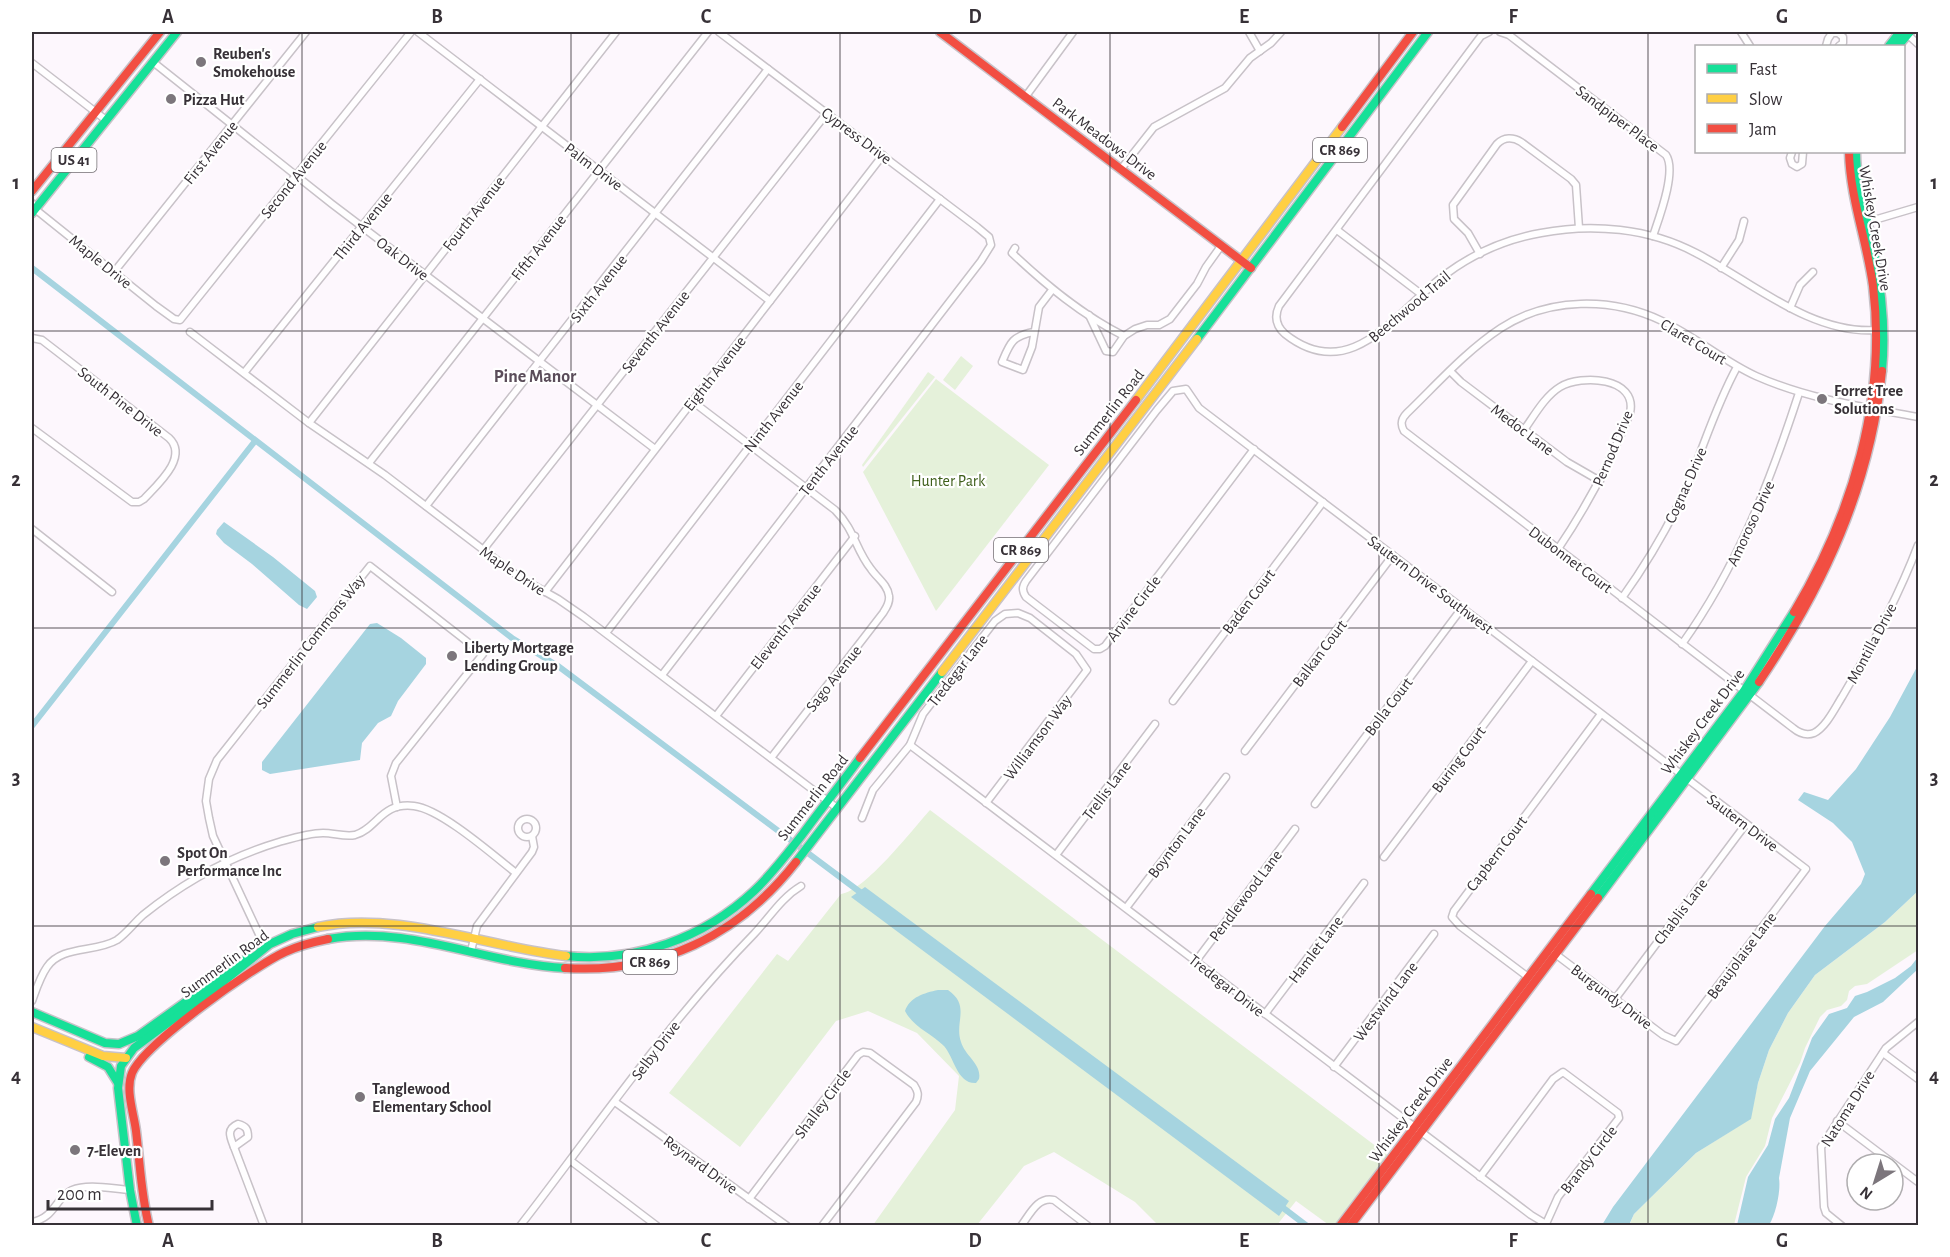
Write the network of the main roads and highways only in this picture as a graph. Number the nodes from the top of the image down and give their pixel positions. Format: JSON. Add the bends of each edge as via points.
{"nodes":[{"id":1,"x":159,"y":32,"type":"edge"},
{"id":2,"x":177,"y":32,"type":"edge"},
{"id":3,"x":940,"y":32,"type":"edge"},
{"id":4,"x":1413,"y":32,"type":"edge"},
{"id":5,"x":1428,"y":32,"type":"edge"},
{"id":6,"x":1905,"y":32,"type":"edge"},
{"id":7,"x":1890,"y":45,"type":"edge"},
{"id":8,"x":153,"y":62,"type":"junction"},
{"id":9,"x":1849,"y":153,"type":"edge"},
{"id":10,"x":1856,"y":153,"type":"edge"},
{"id":11,"x":32,"y":191,"type":"edge"},
{"id":12,"x":33,"y":208,"type":"edge"},
{"id":13,"x":1864,"y":223,"type":"junction"},
{"id":14,"x":1242,"y":261,"type":"junction"},
{"id":15,"x":1251,"y":268,"type":"junction"},
{"id":16,"x":265,"y":947,"type":"junction"},
{"id":17,"x":1552,"y":951,"type":"junction"},
{"id":18,"x":32,"y":1012,"type":"edge"},
{"id":19,"x":32,"y":1027,"type":"edge"},
{"id":20,"x":32,"y":1034,"type":"edge"},
{"id":21,"x":95,"y":1040,"type":"junction"},
{"id":22,"x":152,"y":1046,"type":"junction"},
{"id":23,"x":120,"y":1061,"type":"junction"},
{"id":24,"x":118,"y":1084,"type":"junction"},
{"id":25,"x":1417,"y":1130,"type":"junction"},
{"id":26,"x":137,"y":1141,"type":"junction"},
{"id":27,"x":129,"y":1190,"type":"junction"},
{"id":28,"x":146,"y":1213,"type":"junction"},
{"id":29,"x":137,"y":1226,"type":"edge"},
{"id":30,"x":149,"y":1226,"type":"edge"},
{"id":31,"x":1340,"y":1226,"type":"edge"},
{"id":32,"x":1350,"y":1226,"type":"edge"}],
"edges":[{"from":1,"to":8,"type":"main road","via":[[151,54]]},
{"from":1,"to":11,"type":"main road","number":"US 41"},
{"from":2,"to":8,"type":"main road","number":"US 41"},
{"from":3,"to":14,"type":"main road","name":"Park Meadows Drive"},
{"from":4,"to":14,"type":"main road","name":"Summerlin Road","number":"CR 869"},
{"from":5,"to":15,"type":"main road","name":"Summerlin Road","number":"CR 869"},
{"from":6,"to":7,"type":"main road"},
{"from":8,"to":12,"type":"main road","number":"US 41"},
{"from":9,"to":13,"type":"main road","name":"Whiskey Creek Drive","via":[[1851,186]]},
{"from":10,"to":13,"type":"main road","name":"Whiskey Creek Drive"},
{"from":13,"to":17,"type":"main road","name":"Whiskey Creek Drive","via":[[1880,330],[1875,409],[1854,477],[1822,556],[1747,693]]},
{"from":14,"to":15,"type":"main road","name":"Park Meadows Drive"},
{"from":14,"to":16,"type":"main road","name":"Summerlin Road","number":"CR 869","via":[[788,853],[760,886],[730,912],[690,936],[646,951],[616,956],[577,957],[365,922],[314,928]]},
{"from":15,"to":22,"type":"main road","name":"Summerlin Road","number":"CR 869","via":[[808,845],[769,894],[740,919],[707,940],[664,958],[616,968],[560,968],[379,935],[309,944],[255,970]]},
{"from":16,"to":21,"type":"main road","via":[[238,962],[135,1038],[115,1044]]},
{"from":16,"to":23,"type":"main road","name":"Summerlin Road","number":"CR 869"},
{"from":17,"to":25,"type":"main road","name":"Whiskey Creek Drive"},
{"from":17,"to":25,"type":"main road","name":"Whiskey Creek Drive","via":[[1528,977]]},
{"from":18,"to":21,"type":"main road"},
{"from":19,"to":23,"type":"main road"},
{"from":20,"to":24,"type":"main road","via":[[102,1063]]},
{"from":21,"to":23,"type":"main road"},
{"from":22,"to":23,"type":"main road"},
{"from":22,"to":26,"type":"main road","name":"Summerlin Road","number":"CR 869","via":[[138,1061],[132,1077]]},
{"from":23,"to":24,"type":"main road"},
{"from":23,"to":26,"type":"main road","via":[[130,1127]]},
{"from":24,"to":27,"type":"main road"},
{"from":25,"to":31,"type":"main road","name":"Whiskey Creek Drive"},
{"from":25,"to":32,"type":"main road","name":"Whiskey Creek Drive"},
{"from":26,"to":28,"type":"main road","name":"Summerlin Road","number":"CR 869"},
{"from":27,"to":28,"type":"main road"},
{"from":27,"to":29,"type":"main road"},
{"from":28,"to":30,"type":"main road","name":"Summerlin Road","number":"CR 869"}]}
